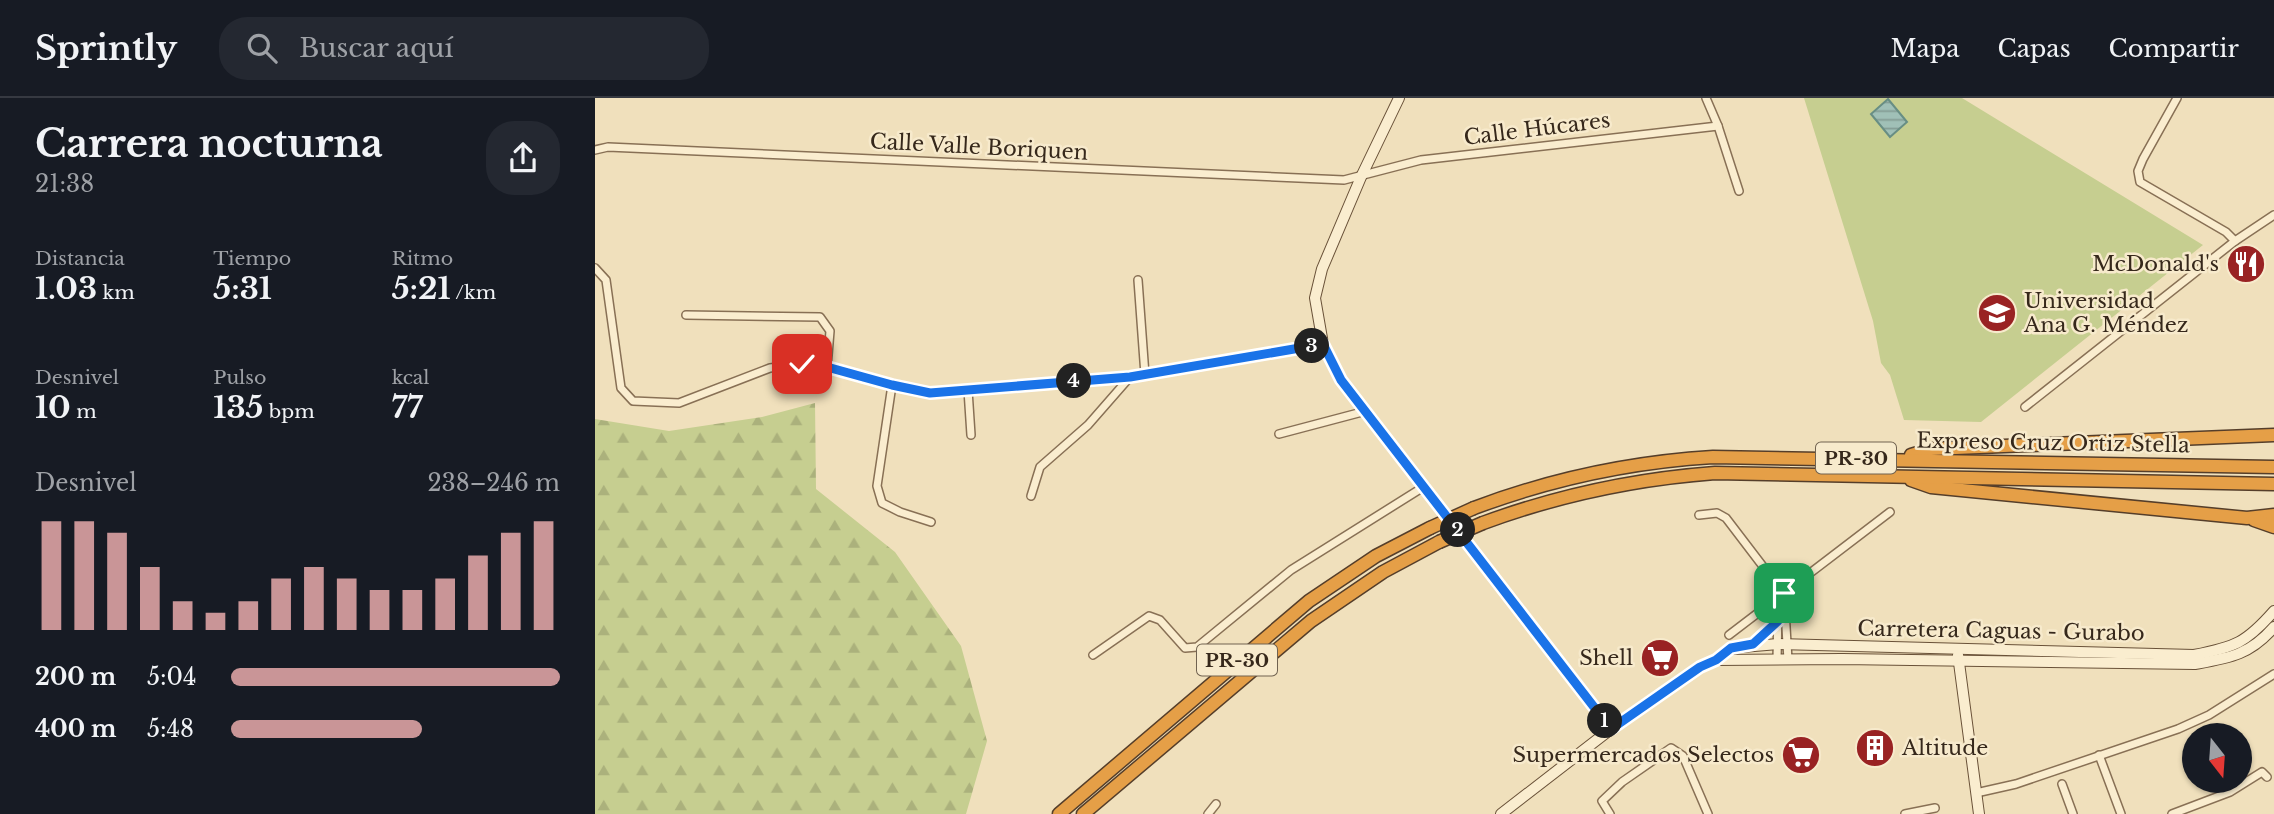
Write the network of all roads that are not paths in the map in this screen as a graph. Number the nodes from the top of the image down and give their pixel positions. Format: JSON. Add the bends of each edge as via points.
{"nodes":[{"id":1,"x":1399,"y":98,"type":"edge"},
{"id":2,"x":1706,"y":98,"type":"edge"},
{"id":3,"x":2177,"y":98,"type":"edge"},
{"id":4,"x":1718,"y":125,"type":"junction"},
{"id":5,"x":595,"y":150,"type":"edge"},
{"id":6,"x":1361,"y":177,"type":"junction"},
{"id":7,"x":1739,"y":191,"type":"dead end"},
{"id":8,"x":2274,"y":215,"type":"edge"},
{"id":9,"x":2235,"y":241,"type":"junction"},
{"id":10,"x":595,"y":268,"type":"edge"},
{"id":11,"x":1138,"y":281,"type":"dead end"},
{"id":12,"x":686,"y":315,"type":"dead end"},
{"id":13,"x":1323,"y":344,"type":"junction"},
{"id":14,"x":827,"y":367,"type":"junction"},
{"id":15,"x":1145,"y":375,"type":"junction"},
{"id":16,"x":1130,"y":377,"type":"junction"},
{"id":17,"x":892,"y":385,"type":"junction"},
{"id":18,"x":968,"y":390,"type":"junction"},
{"id":19,"x":2025,"y":407,"type":"dead end"},
{"id":20,"x":1366,"y":411,"type":"junction"},
{"id":21,"x":1279,"y":434,"type":"dead end"},
{"id":22,"x":2271,"y":434,"type":"edge"},
{"id":23,"x":971,"y":435,"type":"dead end"},
{"id":24,"x":1898,"y":458,"type":"junction"},
{"id":25,"x":2274,"y":467,"type":"edge"},
{"id":26,"x":1901,"y":476,"type":"junction"},
{"id":27,"x":2274,"y":484,"type":"edge"},
{"id":28,"x":1425,"y":486,"type":"junction"},
{"id":29,"x":1031,"y":496,"type":"dead end"},
{"id":30,"x":1889,"y":512,"type":"dead end"},
{"id":31,"x":1699,"y":515,"type":"dead end"},
{"id":32,"x":2274,"y":515,"type":"edge"},
{"id":33,"x":2247,"y":518,"type":"junction"},
{"id":34,"x":931,"y":522,"type":"dead end"},
{"id":35,"x":2274,"y":527,"type":"edge"},
{"id":36,"x":1784,"y":593,"type":"junction"},
{"id":37,"x":2274,"y":611,"type":"edge"},
{"id":38,"x":1778,"y":621,"type":"junction"},
{"id":39,"x":2274,"y":627,"type":"edge"},
{"id":40,"x":1729,"y":635,"type":"dead end"},
{"id":41,"x":1753,"y":644,"type":"junction"},
{"id":42,"x":1783,"y":644,"type":"junction"},
{"id":43,"x":1957,"y":649,"type":"junction"},
{"id":44,"x":1093,"y":655,"type":"dead end"},
{"id":45,"x":1716,"y":660,"type":"junction"},
{"id":46,"x":1782,"y":660,"type":"junction"},
{"id":47,"x":1959,"y":661,"type":"junction"},
{"id":48,"x":2274,"y":674,"type":"edge"},
{"id":49,"x":1611,"y":729,"type":"junction"},
{"id":50,"x":2099,"y":755,"type":"junction"},
{"id":51,"x":2267,"y":777,"type":"dead end"},
{"id":52,"x":1123,"y":780,"type":"junction"},
{"id":53,"x":2062,"y":784,"type":"dead end"},
{"id":54,"x":1976,"y":793,"type":"junction"},
{"id":55,"x":1216,"y":804,"type":"dead end"},
{"id":56,"x":1935,"y":808,"type":"dead end"},
{"id":57,"x":1059,"y":814,"type":"edge"},
{"id":58,"x":1083,"y":814,"type":"edge"},
{"id":59,"x":1092,"y":814,"type":"edge"},
{"id":60,"x":1208,"y":814,"type":"edge"},
{"id":61,"x":1501,"y":814,"type":"edge"},
{"id":62,"x":1610,"y":814,"type":"edge"},
{"id":63,"x":1708,"y":814,"type":"edge"},
{"id":64,"x":1905,"y":814,"type":"edge"},
{"id":65,"x":1979,"y":814,"type":"edge"},
{"id":66,"x":2073,"y":814,"type":"edge"},
{"id":67,"x":2121,"y":814,"type":"edge"},
{"id":68,"x":2172,"y":814,"type":"edge"}],
"edges":[{"from":1,"to":6,"type":"main road"},
{"from":2,"to":4,"type":"street"},
{"from":3,"to":9,"type":"street","via":[[2143,159],[2140,182]]},
{"from":4,"to":6,"type":"street","name":"Calle Húcares","via":[[1421,160]]},
{"from":4,"to":7,"type":"street"},
{"from":5,"to":6,"type":"street","name":"Calle Valle Boriquen","via":[[608,147],[1344,180]]},
{"from":6,"to":13,"type":"main road","via":[[1321,269],[1315,298]]},
{"from":8,"to":9,"type":"street"},
{"from":9,"to":19,"type":"street"},
{"from":10,"to":14,"type":"street","via":[[605,280],[621,388],[633,401],[679,403],[770,368]]},
{"from":11,"to":15,"type":"street"},
{"from":12,"to":14,"type":"street","via":[[820,317],[830,331]]},
{"from":13,"to":15,"type":"street"},
{"from":13,"to":20,"type":"main road","via":[[1341,380]]},
{"from":14,"to":17,"type":"street"},
{"from":15,"to":16,"type":"street"},
{"from":16,"to":18,"type":"street"},
{"from":16,"to":29,"type":"street","via":[[1088,425],[1040,467]]},
{"from":17,"to":18,"type":"street","via":[[930,393]]},
{"from":17,"to":34,"type":"street","via":[[877,486],[882,503]]},
{"from":18,"to":23,"type":"street"},
{"from":20,"to":21,"type":"street"},
{"from":20,"to":28,"type":"main road"},
{"from":22,"to":24,"type":"highway","via":[[1931,449]]},
{"from":24,"to":25,"type":"highway","name":"Expreso Cruz Ortiz Stella","number":"PR-30"},
{"from":24,"to":57,"type":"highway","name":"Expreso Cruz Ortiz Stella","number":"PR-30","bridge":true,"via":[[1743,456],[1665,461],[1568,478],[1474,508],[1376,556],[1309,601]]},
{"from":26,"to":27,"type":"highway","name":"Expreso Cruz Ortiz Stella","number":"PR-30"},
{"from":26,"to":33,"type":"highway","via":[[1931,487]]},
{"from":26,"to":52,"type":"highway","name":"Expreso Cruz Ortiz Stella","number":"PR-30","bridge":true,"via":[[1744,472],[1665,478],[1568,495],[1483,523],[1375,577],[1311,621]]},
{"from":28,"to":44,"type":"street","via":[[1291,570],[1197,646],[1185,648],[1160,620],[1149,616]]},
{"from":28,"to":49,"type":"main road"},
{"from":30,"to":36,"type":"street"},
{"from":31,"to":36,"type":"street","via":[[1717,513],[1726,518]]},
{"from":32,"to":33,"type":"highway"},
{"from":33,"to":35,"type":"highway"},
{"from":36,"to":38,"type":"street"},
{"from":36,"to":40,"type":"street"},
{"from":36,"to":42,"type":"street"},
{"from":37,"to":43,"type":"main road","name":"Carretera Caguas - Gurabo","via":[[2254,634],[2228,649],[2194,655]]},
{"from":38,"to":41,"type":"main road"},
{"from":38,"to":42,"type":"street"},
{"from":39,"to":47,"type":"main road","name":"Carretera Caguas - Gurabo","via":[[2233,657],[2195,664]]},
{"from":41,"to":42,"type":"main road","name":"Carretera Caguas - Gurabo"},
{"from":41,"to":45,"type":"main road","name":"Carretera Caguas - Gurabo","via":[[1731,648]]},
{"from":42,"to":43,"type":"main road","name":"Carretera Caguas - Gurabo"},
{"from":42,"to":46,"type":"street"},
{"from":43,"to":47,"type":"main road"},
{"from":45,"to":46,"type":"main road","name":"Carretera Caguas - Gurabo"},
{"from":45,"to":49,"type":"main road","name":"Carretera Caguas - Gurabo"},
{"from":46,"to":47,"type":"main road","name":"Carretera Caguas - Gurabo"},
{"from":47,"to":54,"type":"main road"},
{"from":48,"to":50,"type":"street","via":[[2209,715]]},
{"from":49,"to":61,"type":"main road","name":"Carretera Caguas - Gurabo"},
{"from":50,"to":54,"type":"street"},
{"from":50,"to":67,"type":"street"},
{"from":51,"to":68,"type":"street","via":[[2262,772],[2229,792]]},
{"from":52,"to":58,"type":"highway","name":"Expreso Cruz Ortiz Stella","number":"PR-30"},
{"from":52,"to":59,"type":"highway"},
{"from":53,"to":66,"type":"street"},
{"from":54,"to":65,"type":"main road"},
{"from":55,"to":60,"type":"street"},
{"from":56,"to":64,"type":"street"},
{"from":62,"to":63,"type":"street","via":[[1602,802],[1671,748],[1683,756]]}]}
